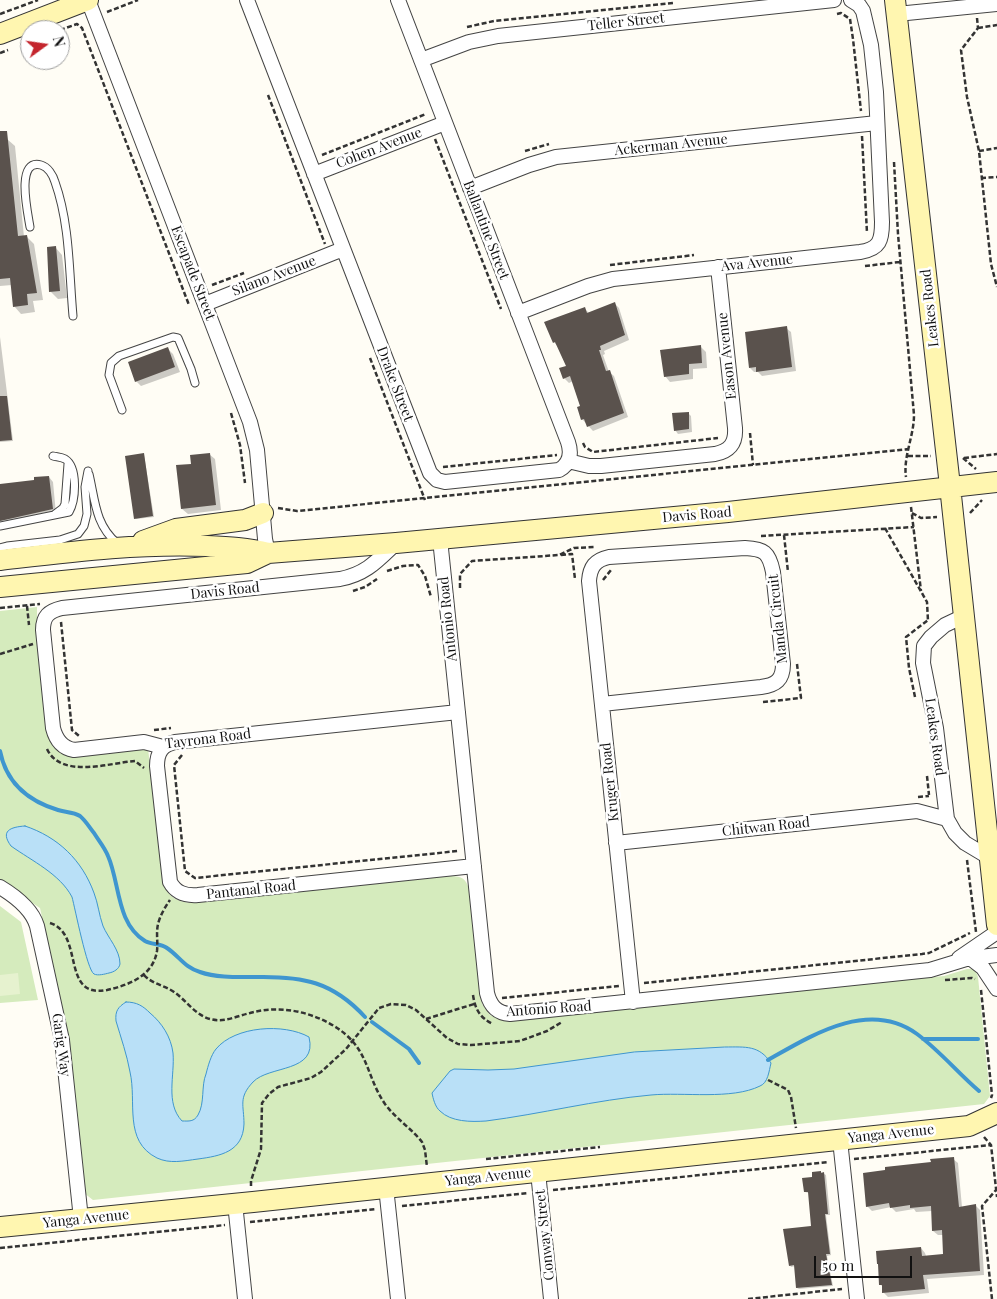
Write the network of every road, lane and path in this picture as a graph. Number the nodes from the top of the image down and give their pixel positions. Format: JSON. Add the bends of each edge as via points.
{"nodes":[{"id":1,"x":38,"y":0,"type":"edge"},
{"id":2,"x":88,"y":0,"type":"edge"},
{"id":3,"x":247,"y":0,"type":"edge"},
{"id":4,"x":398,"y":0,"type":"edge"},
{"id":5,"x":834,"y":0,"type":"edge"},
{"id":6,"x":851,"y":0,"type":"edge"},
{"id":7,"x":997,"y":4,"type":"edge"},
{"id":8,"x":976,"y":6,"type":"junction"},
{"id":9,"x":896,"y":7,"type":"edge"},
{"id":10,"x":0,"y":14,"type":"edge"},
{"id":11,"x":831,"y":14,"type":"dead end"},
{"id":12,"x":997,"y":25,"type":"edge"},
{"id":13,"x":70,"y":26,"type":"edge"},
{"id":14,"x":978,"y":28,"type":"junction"},
{"id":15,"x":0,"y":34,"type":"edge"},
{"id":16,"x":421,"y":60,"type":"junction"},
{"id":17,"x":423,"y":106,"type":"dead end"},
{"id":18,"x":426,"y":114,"type":"junction"},
{"id":19,"x":445,"y":123,"type":"junction"},
{"id":20,"x":877,"y":123,"type":"junction"},
{"id":21,"x":862,"y":125,"type":"junction"},
{"id":22,"x":431,"y":128,"type":"junction"},
{"id":23,"x":997,"y":148,"type":"edge"},
{"id":24,"x":979,"y":151,"type":"junction"},
{"id":25,"x":322,"y":155,"type":"dead end"},
{"id":26,"x":894,"y":158,"type":"dead end"},
{"id":27,"x":314,"y":174,"type":"junction"},
{"id":28,"x":997,"y":177,"type":"edge"},
{"id":29,"x":982,"y":178,"type":"junction"},
{"id":30,"x":470,"y":188,"type":"junction"},
{"id":31,"x":30,"y":227,"type":"dead end"},
{"id":32,"x":867,"y":237,"type":"dead end"},
{"id":33,"x":343,"y":250,"type":"junction"},
{"id":34,"x":718,"y":267,"type":"junction"},
{"id":35,"x":997,"y":287,"type":"edge"},
{"id":36,"x":205,"y":304,"type":"junction"},
{"id":37,"x":192,"y":311,"type":"dead end"},
{"id":38,"x":518,"y":314,"type":"junction"},
{"id":39,"x":73,"y":316,"type":"dead end"},
{"id":40,"x":504,"y":316,"type":"dead end"},
{"id":41,"x":195,"y":383,"type":"dead end"},
{"id":42,"x":122,"y":410,"type":"dead end"},
{"id":43,"x":230,"y":412,"type":"dead end"},
{"id":44,"x":750,"y":435,"type":"dead end"},
{"id":45,"x":581,"y":438,"type":"dead end"},
{"id":46,"x":734,"y":440,"type":"junction"},
{"id":47,"x":585,"y":447,"type":"junction"},
{"id":48,"x":997,"y":454,"type":"edge"},
{"id":49,"x":53,"y":456,"type":"dead end"},
{"id":50,"x":963,"y":458,"type":"dead end"},
{"id":51,"x":564,"y":459,"type":"junction"},
{"id":52,"x":428,"y":469,"type":"junction"},
{"id":53,"x":413,"y":470,"type":"dead end"},
{"id":54,"x":997,"y":482,"type":"edge"},
{"id":55,"x":569,"y":484,"type":"dead end"},
{"id":56,"x":950,"y":486,"type":"junction"},
{"id":57,"x":246,"y":490,"type":"dead end"},
{"id":58,"x":909,"y":492,"type":"junction"},
{"id":59,"x":263,"y":513,"type":"junction"},
{"id":60,"x":0,"y":526,"type":"edge"},
{"id":61,"x":885,"y":528,"type":"dead end"},
{"id":62,"x":784,"y":535,"type":"dead end"},
{"id":63,"x":440,"y":539,"type":"junction"},
{"id":64,"x":396,"y":543,"type":"junction"},
{"id":65,"x":126,"y":546,"type":"junction"},
{"id":66,"x":0,"y":548,"type":"edge"},
{"id":67,"x":268,"y":553,"type":"junction"},
{"id":68,"x":0,"y":560,"type":"edge"},
{"id":69,"x":594,"y":564,"type":"joint"},
{"id":70,"x":611,"y":570,"type":"dead end"},
{"id":71,"x":788,"y":573,"type":"dead end"},
{"id":72,"x":603,"y":580,"type":"dead end"},
{"id":73,"x":0,"y":587,"type":"edge"},
{"id":74,"x":922,"y":593,"type":"junction"},
{"id":75,"x":45,"y":616,"type":"joint"},
{"id":76,"x":964,"y":616,"type":"junction"},
{"id":77,"x":928,"y":620,"type":"junction"},
{"id":78,"x":61,"y":622,"type":"dead end"},
{"id":79,"x":29,"y":625,"type":"dead end"},
{"id":80,"x":30,"y":629,"type":"dead end"},
{"id":81,"x":931,"y":637,"type":"junction"},
{"id":82,"x":34,"y":639,"type":"dead end"},
{"id":83,"x":0,"y":654,"type":"edge"},
{"id":84,"x":797,"y":659,"type":"dead end"},
{"id":85,"x":915,"y":697,"type":"dead end"},
{"id":86,"x":762,"y":702,"type":"dead end"},
{"id":87,"x":602,"y":704,"type":"junction"},
{"id":88,"x":458,"y":712,"type":"junction"},
{"id":89,"x":180,"y":727,"type":"dead end"},
{"id":90,"x":150,"y":730,"type":"dead end"},
{"id":91,"x":82,"y":738,"type":"dead end"},
{"id":92,"x":46,"y":746,"type":"dead end"},
{"id":93,"x":163,"y":747,"type":"junction"},
{"id":94,"x":182,"y":756,"type":"dead end"},
{"id":95,"x":926,"y":769,"type":"dead end"},
{"id":96,"x":146,"y":771,"type":"dead end"},
{"id":97,"x":943,"y":793,"type":"junction"},
{"id":98,"x":930,"y":804,"type":"junction"},
{"id":99,"x":917,"y":811,"type":"junction"},
{"id":100,"x":947,"y":819,"type":"junction"},
{"id":101,"x":616,"y":843,"type":"junction"},
{"id":102,"x":963,"y":849,"type":"junction"},
{"id":103,"x":458,"y":851,"type":"dead end"},
{"id":104,"x":990,"y":858,"type":"junction"},
{"id":105,"x":967,"y":861,"type":"junction"},
{"id":106,"x":474,"y":866,"type":"junction"},
{"id":107,"x":0,"y":887,"type":"edge"},
{"id":108,"x":165,"y":897,"type":"dead end"},
{"id":109,"x":174,"y":904,"type":"dead end"},
{"id":110,"x":162,"y":914,"type":"dead end"},
{"id":111,"x":36,"y":923,"type":"junction"},
{"id":112,"x":997,"y":924,"type":"edge"},
{"id":113,"x":997,"y":932,"type":"edge"},
{"id":114,"x":977,"y":946,"type":"junction"},
{"id":115,"x":997,"y":955,"type":"edge"},
{"id":116,"x":974,"y":960,"type":"junction"},
{"id":117,"x":955,"y":962,"type":"junction"},
{"id":118,"x":144,"y":975,"type":"junction"},
{"id":119,"x":645,"y":983,"type":"dead end"},
{"id":120,"x":997,"y":989,"type":"edge"},
{"id":121,"x":640,"y":1001,"type":"junction"},
{"id":122,"x":474,"y":1004,"type":"dead end"},
{"id":123,"x":426,"y":1019,"type":"junction"},
{"id":124,"x":565,"y":1020,"type":"dead end"},
{"id":125,"x":352,"y":1041,"type":"junction"},
{"id":126,"x":768,"y":1080,"type":"dead end"},
{"id":127,"x":988,"y":1125,"type":"edge"},
{"id":128,"x":796,"y":1128,"type":"dead end"},
{"id":129,"x":840,"y":1140,"type":"junction"},
{"id":130,"x":842,"y":1160,"type":"junction"},
{"id":131,"x":538,"y":1172,"type":"junction"},
{"id":132,"x":430,"y":1183,"type":"junction"},
{"id":133,"x":386,"y":1187,"type":"junction"},
{"id":134,"x":996,"y":1190,"type":"edge"},
{"id":135,"x":540,"y":1192,"type":"junction"},
{"id":136,"x":997,"y":1197,"type":"edge"},
{"id":137,"x":244,"y":1202,"type":"junction"},
{"id":138,"x":388,"y":1208,"type":"junction"},
{"id":139,"x":74,"y":1220,"type":"junction"},
{"id":140,"x":237,"y":1223,"type":"junction"},
{"id":141,"x":3,"y":1228,"type":"edge"},
{"id":142,"x":69,"y":1241,"type":"junction"},
{"id":143,"x":0,"y":1248,"type":"edge"},
{"id":144,"x":842,"y":1289,"type":"dead end"},
{"id":145,"x":245,"y":1299,"type":"edge"},
{"id":146,"x":398,"y":1299,"type":"edge"},
{"id":147,"x":551,"y":1299,"type":"edge"},
{"id":148,"x":748,"y":1299,"type":"edge"},
{"id":149,"x":857,"y":1299,"type":"edge"},
{"id":150,"x":992,"y":1299,"type":"edge"}],
"edges":[{"from":1,"to":10,"type":"path"},
{"from":2,"to":15,"type":"street"},
{"from":2,"to":36,"type":"street","name":"Escapade Street"},
{"from":3,"to":27,"type":"street","name":"Drake Street"},
{"from":4,"to":16,"type":"street","name":"Ballantine Street"},
{"from":5,"to":16,"type":"street","name":"Teller Street","via":[[498,36],[474,40]]},
{"from":6,"to":20,"type":"street","via":[[862,8],[868,30]]},
{"from":7,"to":8,"type":"street"},
{"from":8,"to":9,"type":"street"},
{"from":8,"to":14,"type":"path"},
{"from":9,"to":56,"type":"street","name":"Leakes Road"},
{"from":11,"to":21,"type":"path","via":[[841,13],[850,19]]},
{"from":12,"to":14,"type":"path"},
{"from":13,"to":37,"type":"path","via":[[77,24],[82,28]]},
{"from":14,"to":24,"type":"path","via":[[961,50]]},
{"from":16,"to":19,"type":"street","name":"Ballantine Street"},
{"from":17,"to":18,"type":"path"},
{"from":18,"to":22,"type":"path"},
{"from":18,"to":25,"type":"path"},
{"from":19,"to":22,"type":"street","name":"Cohen Avenue"},
{"from":19,"to":30,"type":"street","name":"Ballantine Street"},
{"from":20,"to":21,"type":"street","name":"Ackerman Avenue"},
{"from":20,"to":34,"type":"street","name":"Ava Avenue","via":[[882,236],[876,246],[860,252]]},
{"from":21,"to":30,"type":"street","name":"Ackerman Avenue","via":[[556,158]]},
{"from":21,"to":32,"type":"path"},
{"from":22,"to":27,"type":"street","name":"Cohen Avenue"},
{"from":22,"to":40,"type":"path"},
{"from":23,"to":24,"type":"path"},
{"from":24,"to":29,"type":"path"},
{"from":26,"to":58,"type":"path","via":[[914,415],[905,468]]},
{"from":27,"to":33,"type":"street","name":"Drake Street"},
{"from":28,"to":29,"type":"path"},
{"from":29,"to":35,"type":"path","via":[[990,264]]},
{"from":30,"to":38,"type":"street","name":"Ballantine Street"},
{"from":31,"to":39,"type":"lane","via":[[25,176],[28,168],[40,165],[48,169],[61,200]]},
{"from":33,"to":36,"type":"street","name":"Silano Avenue"},
{"from":33,"to":52,"type":"street","name":"Drake Street"},
{"from":34,"to":38,"type":"street","name":"Ava Avenue","via":[[613,279]]},
{"from":34,"to":46,"type":"street","name":"Eason Avenue"},
{"from":36,"to":59,"type":"street","name":"Escapade Street","via":[[255,438]]},
{"from":38,"to":51,"type":"street","name":"Ballantine Street","via":[[568,442]]},
{"from":41,"to":42,"type":"lane","via":[[178,338],[119,356],[111,364],[109,375]]},
{"from":43,"to":57,"type":"path","via":[[240,445]]},
{"from":44,"to":46,"type":"path"},
{"from":45,"to":47,"type":"path"},
{"from":46,"to":47,"type":"path","via":[[593,452]]},
{"from":46,"to":51,"type":"street","via":[[725,452],[715,454],[601,466]]},
{"from":47,"to":51,"type":"path"},
{"from":48,"to":50,"type":"path"},
{"from":49,"to":60,"type":"lane","via":[[63,457],[74,475],[75,487],[69,512]]},
{"from":51,"to":52,"type":"path"},
{"from":51,"to":52,"type":"street","via":[[554,471],[445,482],[433,477]]},
{"from":51,"to":55,"type":"path"},
{"from":52,"to":53,"type":"path"},
{"from":54,"to":56,"type":"street","name":"Davis Road"},
{"from":56,"to":58,"type":"street","name":"Davis Road"},
{"from":56,"to":76,"type":"street","name":"Leakes Road"},
{"from":58,"to":63,"type":"street","name":"Davis Road"},
{"from":58,"to":74,"type":"path"},
{"from":59,"to":65,"type":"street","via":[[245,520],[176,529]]},
{"from":59,"to":67,"type":"street","name":"Escapade Street"},
{"from":61,"to":74,"type":"path"},
{"from":62,"to":71,"type":"path"},
{"from":63,"to":64,"type":"street","name":"Davis Road"},
{"from":63,"to":88,"type":"street","name":"Antonio Road"},
{"from":64,"to":67,"type":"street","name":"Davis Road"},
{"from":64,"to":75,"type":"street","name":"Davis Road","via":[[369,568],[353,577],[62,608]]},
{"from":65,"to":66,"type":"lane","via":[[110,537],[99,520],[88,471],[85,487],[87,514],[78,534],[60,540]]},
{"from":65,"to":67,"type":"street","name":"Davis Road","via":[[198,546]]},
{"from":65,"to":68,"type":"street","name":"Davis Road"},
{"from":67,"to":73,"type":"street","name":"Davis Road","via":[[247,563]]},
{"from":69,"to":87,"type":"street","name":"Kruger Road","via":[[589,572],[589,581]]},
{"from":69,"to":87,"type":"street","name":"Manda Circuit","via":[[613,557],[745,548],[762,551],[769,558],[773,572],[783,664],[782,676],[769,686]]},
{"from":70,"to":72,"type":"path"},
{"from":74,"to":77,"type":"path","via":[[927,602]]},
{"from":75,"to":93,"type":"street","name":"Tayrona Road","via":[[43,630],[53,728],[58,741],[74,750],[144,742]]},
{"from":76,"to":81,"type":"street","via":[[945,625]]},
{"from":76,"to":104,"type":"street","name":"Leakes Road"},
{"from":77,"to":81,"type":"path"},
{"from":77,"to":85,"type":"path","via":[[906,637]]},
{"from":78,"to":91,"type":"path","via":[[72,730]]},
{"from":79,"to":80,"type":"path"},
{"from":81,"to":97,"type":"street","name":"Leakes Road","via":[[924,646],[923,663],[936,728]]},
{"from":82,"to":83,"type":"path","via":[[35,644]]},
{"from":84,"to":86,"type":"path","via":[[801,698]]},
{"from":87,"to":101,"type":"street","name":"Kruger Road"},
{"from":88,"to":93,"type":"street","name":"Tayrona Road","via":[[175,742]]},
{"from":88,"to":106,"type":"street","name":"Antonio Road"},
{"from":89,"to":90,"type":"path"},
{"from":92,"to":96,"type":"path","via":[[55,760],[70,767],[135,761]]},
{"from":93,"to":106,"type":"street","name":"Pantanal Road","via":[[158,754],[157,766],[169,874],[173,886],[182,894],[198,895]]},
{"from":94,"to":103,"type":"path","via":[[174,765],[185,871],[195,878]]},
{"from":95,"to":98,"type":"path"},
{"from":97,"to":98,"type":"street","name":"Chitwan Road"},
{"from":97,"to":100,"type":"street","name":"Leakes Road"},
{"from":98,"to":99,"type":"street","name":"Chitwan Road"},
{"from":99,"to":100,"type":"street","name":"Chitwan Road"},
{"from":99,"to":101,"type":"street","name":"Chitwan Road"},
{"from":100,"to":102,"type":"street","name":"Leakes Road"},
{"from":101,"to":121,"type":"street","name":"Kruger Road"},
{"from":102,"to":104,"type":"street","name":"Leakes Road"},
{"from":102,"to":105,"type":"path"},
{"from":102,"to":105,"type":"path"},
{"from":104,"to":112,"type":"street","name":"Leakes Road"},
{"from":105,"to":114,"type":"path"},
{"from":106,"to":121,"type":"street","name":"Antonio Road","via":[[491,1006],[510,1014]]},
{"from":107,"to":111,"type":"street","name":"Garig Way","via":[[27,908]]},
{"from":108,"to":109,"type":"path"},
{"from":110,"to":118,"type":"path","via":[[155,960]]},
{"from":111,"to":118,"type":"path","via":[[52,923],[63,931],[80,982],[91,990],[97,992],[123,986]]},
{"from":111,"to":139,"type":"street","name":"Garig Way","via":[[62,1040]]},
{"from":113,"to":114,"type":"street","name":"Antonio Road"},
{"from":114,"to":117,"type":"street","name":"Antonio Road"},
{"from":115,"to":116,"type":"street","name":"Antonio Road"},
{"from":116,"to":117,"type":"street","name":"Antonio Road"},
{"from":116,"to":120,"type":"street"},
{"from":116,"to":127,"type":"path","via":[[992,1095],[982,1107]]},
{"from":117,"to":121,"type":"street","name":"Antonio Road","via":[[930,970]]},
{"from":118,"to":125,"type":"path","via":[[175,992],[200,1015],[211,1019],[223,1020],[264,1010],[293,1010],[336,1027]]},
{"from":119,"to":121,"type":"path"},
{"from":122,"to":123,"type":"path"},
{"from":123,"to":124,"type":"path","via":[[447,1038],[471,1046],[520,1041]]},
{"from":123,"to":125,"type":"path","via":[[406,1005],[385,1005]]},
{"from":125,"to":132,"type":"path","via":[[387,1107],[422,1142]]},
{"from":125,"to":137,"type":"path","via":[[321,1072],[278,1087],[262,1103],[260,1149]]},
{"from":126,"to":128,"type":"path","via":[[788,1090]]},
{"from":127,"to":129,"type":"street","name":"Yanga Avenue"},
{"from":127,"to":130,"type":"path"},
{"from":127,"to":134,"type":"path"},
{"from":129,"to":130,"type":"street"},
{"from":129,"to":131,"type":"street","name":"Yanga Avenue"},
{"from":130,"to":135,"type":"path"},
{"from":130,"to":149,"type":"street"},
{"from":131,"to":132,"type":"street","name":"Yanga Avenue"},
{"from":131,"to":135,"type":"street","name":"Conway Street"},
{"from":132,"to":133,"type":"street","name":"Yanga Avenue"},
{"from":133,"to":137,"type":"street","name":"Yanga Avenue"},
{"from":133,"to":138,"type":"street"},
{"from":134,"to":136,"type":"path"},
{"from":134,"to":150,"type":"path","via":[[982,1206]]},
{"from":135,"to":138,"type":"path"},
{"from":135,"to":147,"type":"street","name":"Conway Street"},
{"from":137,"to":139,"type":"street","name":"Yanga Avenue"},
{"from":137,"to":140,"type":"street"},
{"from":138,"to":140,"type":"path"},
{"from":138,"to":146,"type":"street"},
{"from":139,"to":141,"type":"street","name":"Yanga Avenue"},
{"from":139,"to":142,"type":"path"},
{"from":140,"to":142,"type":"path"},
{"from":140,"to":145,"type":"street"},
{"from":142,"to":143,"type":"path"},
{"from":144,"to":148,"type":"path"}]}
